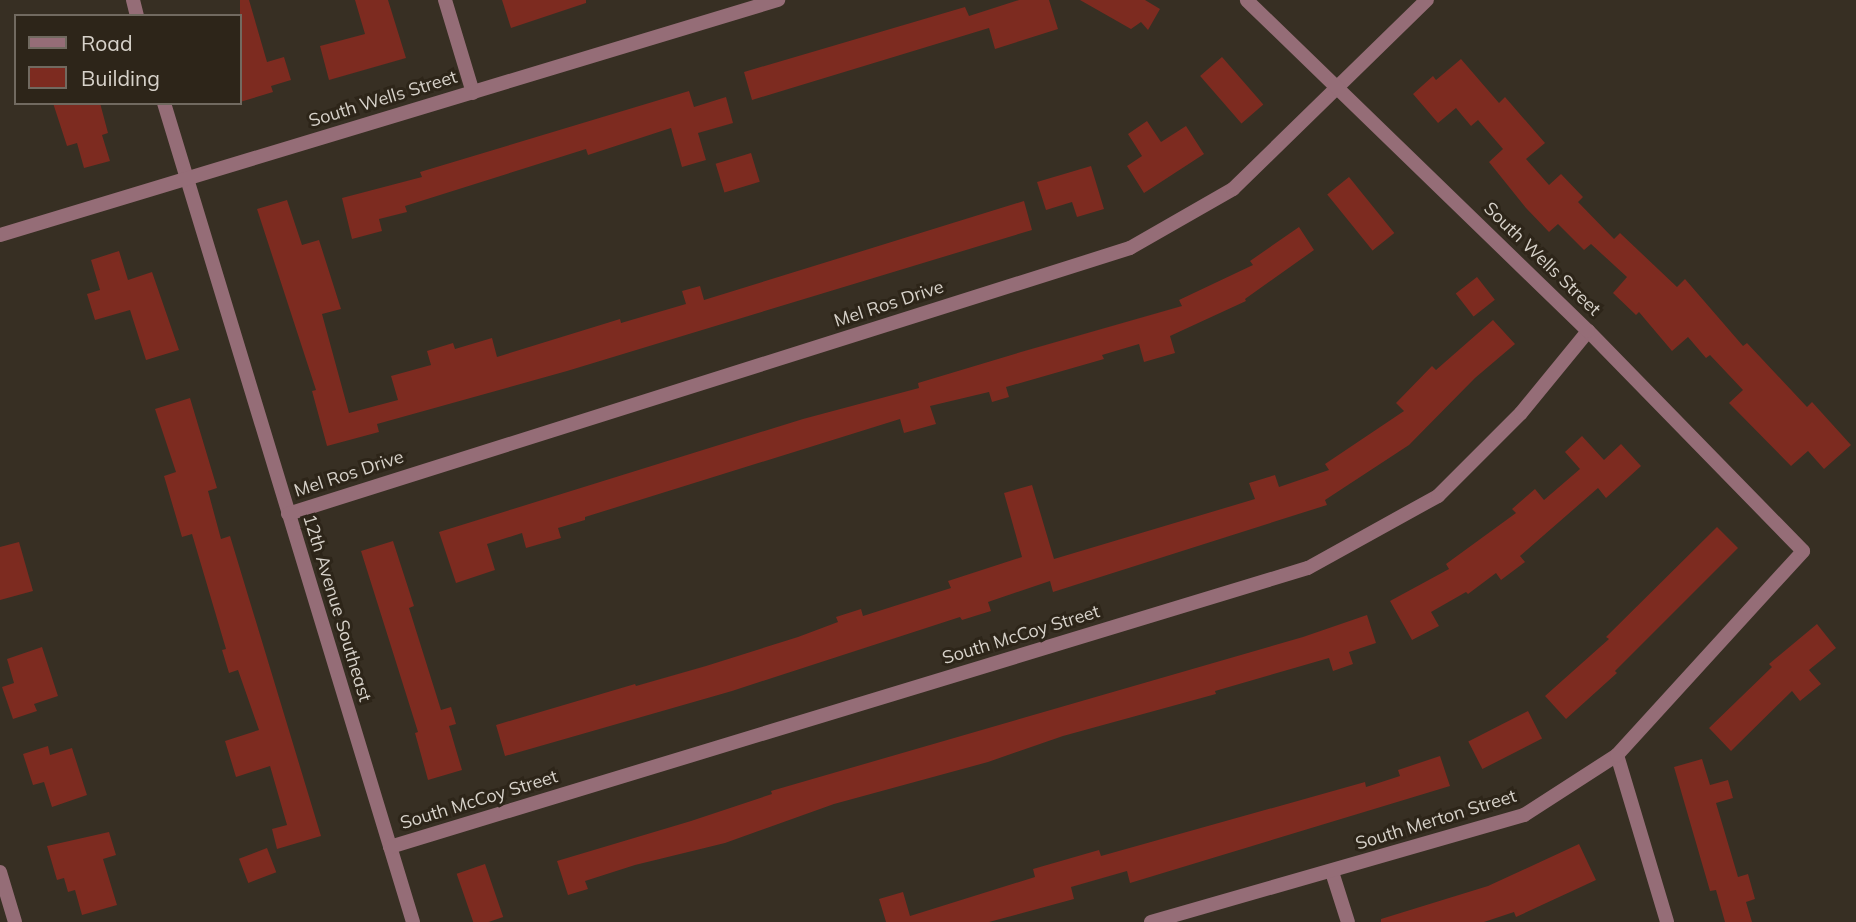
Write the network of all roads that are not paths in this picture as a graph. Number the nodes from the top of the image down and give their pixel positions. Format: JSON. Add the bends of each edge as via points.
{"nodes":[{"id":1,"x":445,"y":0,"type":"edge"},
{"id":2,"x":778,"y":0,"type":"edge"},
{"id":3,"x":1247,"y":0,"type":"edge"},
{"id":4,"x":1427,"y":0,"type":"edge"},
{"id":5,"x":759,"y":3,"type":"edge"},
{"id":6,"x":1339,"y":87,"type":"junction"},
{"id":7,"x":473,"y":93,"type":"junction"},
{"id":8,"x":165,"y":105,"type":"edge"},
{"id":9,"x":187,"y":179,"type":"junction"},
{"id":10,"x":0,"y":235,"type":"edge"},
{"id":11,"x":1588,"y":331,"type":"junction"},
{"id":12,"x":288,"y":514,"type":"junction"},
{"id":13,"x":1802,"y":551,"type":"joint"},
{"id":14,"x":1617,"y":755,"type":"junction"},
{"id":15,"x":390,"y":847,"type":"junction"},
{"id":16,"x":0,"y":872,"type":"edge"},
{"id":17,"x":1332,"y":872,"type":"junction"},
{"id":18,"x":15,"y":922,"type":"edge"},
{"id":19,"x":413,"y":922,"type":"edge"},
{"id":20,"x":1151,"y":922,"type":"edge"},
{"id":21,"x":1348,"y":922,"type":"edge"},
{"id":22,"x":1667,"y":922,"type":"edge"}],
"edges":[{"from":1,"to":7,"type":"street"},
{"from":2,"to":5,"type":"street","name":"South Wells Street"},
{"from":3,"to":6,"type":"street","name":"South Wells Street"},
{"from":4,"to":6,"type":"street","name":"Mel Ros Drive"},
{"from":5,"to":7,"type":"street","name":"South Wells Street"},
{"from":6,"to":11,"type":"street","name":"South Wells Street"},
{"from":6,"to":12,"type":"street","name":"Mel Ros Drive","via":[[1233,189],[1130,248]]},
{"from":7,"to":9,"type":"street","name":"South Wells Street"},
{"from":8,"to":9,"type":"street","name":"12th Avenue Southeast"},
{"from":9,"to":10,"type":"street","name":"South Wells Street"},
{"from":9,"to":12,"type":"street","name":"12th Avenue Southeast"},
{"from":11,"to":13,"type":"street","name":"South Wells Street"},
{"from":11,"to":15,"type":"street","name":"South McCoy Street","via":[[1521,412],[1438,496],[1308,568]]},
{"from":12,"to":15,"type":"street","name":"12th Avenue Southeast"},
{"from":13,"to":14,"type":"street","name":"South Merton Street"},
{"from":14,"to":17,"type":"street","name":"South Merton Street","via":[[1524,815]]},
{"from":14,"to":22,"type":"street"},
{"from":15,"to":19,"type":"street","name":"12th Avenue Southeast"},
{"from":16,"to":18,"type":"street"},
{"from":17,"to":20,"type":"street","name":"South Merton Street"},
{"from":17,"to":21,"type":"street"}]}
